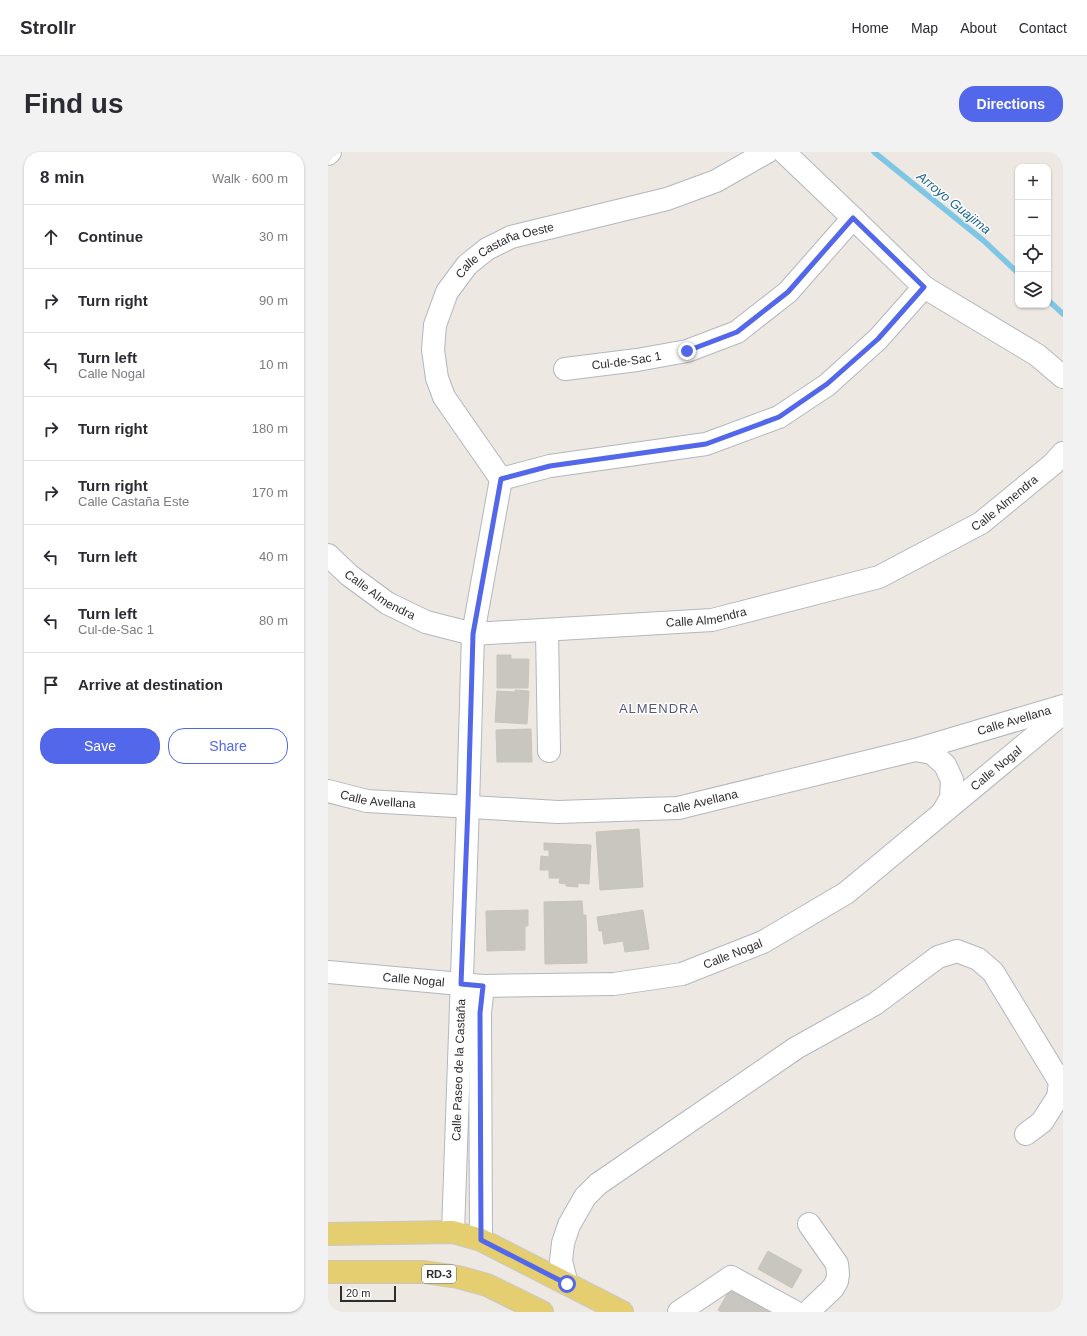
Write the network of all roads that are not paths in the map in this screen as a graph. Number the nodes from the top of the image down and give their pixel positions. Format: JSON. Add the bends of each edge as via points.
{"nodes":[{"id":1,"x":767,"y":152,"type":"edge"},
{"id":2,"x":784,"y":152,"type":"edge"},
{"id":3,"x":853,"y":218,"type":"junction"},
{"id":4,"x":924,"y":287,"type":"junction"},
{"id":5,"x":566,"y":369,"type":"dead end"},
{"id":6,"x":1063,"y":377,"type":"edge"},
{"id":7,"x":1063,"y":453,"type":"edge"},
{"id":8,"x":501,"y":479,"type":"junction"},
{"id":9,"x":328,"y":556,"type":"edge"},
{"id":10,"x":547,"y":630,"type":"junction"},
{"id":11,"x":473,"y":634,"type":"junction"},
{"id":12,"x":1063,"y":706,"type":"edge"},
{"id":13,"x":1063,"y":713,"type":"edge"},
{"id":14,"x":915,"y":750,"type":"junction"},
{"id":15,"x":549,"y":751,"type":"dead end"},
{"id":16,"x":328,"y":791,"type":"edge"},
{"id":17,"x":468,"y":806,"type":"junction"},
{"id":18,"x":942,"y":813,"type":"junction"},
{"id":19,"x":328,"y":972,"type":"edge"},
{"id":20,"x":461,"y":984,"type":"junction"},
{"id":21,"x":483,"y":986,"type":"junction"},
{"id":22,"x":1026,"y":1134,"type":"dead end"},
{"id":23,"x":809,"y":1224,"type":"dead end"},
{"id":24,"x":453,"y":1232,"type":"junction"},
{"id":25,"x":328,"y":1234,"type":"edge"},
{"id":26,"x":481,"y":1240,"type":"junction"},
{"id":27,"x":328,"y":1272,"type":"edge"},
{"id":28,"x":567,"y":1284,"type":"junction"},
{"id":29,"x":542,"y":1312,"type":"edge"},
{"id":30,"x":622,"y":1312,"type":"edge"},
{"id":31,"x":679,"y":1312,"type":"edge"},
{"id":32,"x":795,"y":1312,"type":"edge"},
{"id":33,"x":808,"y":1312,"type":"edge"}],
"edges":[{"from":1,"to":8,"type":"street","name":"Calle Castaña Oeste","via":[[716,181],[667,199],[511,237],[487,249],[467,265],[447,292],[435,324],[433,350],[437,378],[444,397]]},
{"from":2,"to":3,"type":"street"},
{"from":3,"to":4,"type":"street"},
{"from":3,"to":5,"type":"street","name":"Cul-de-Sac 1","via":[[788,292],[737,332],[687,351]]},
{"from":4,"to":6,"type":"street","via":[[1037,355]]},
{"from":4,"to":8,"type":"street","via":[[878,339],[833,380],[779,417],[706,444],[550,466]]},
{"from":7,"to":10,"type":"street","name":"Calle Almendra","via":[[981,522],[879,577],[712,620]]},
{"from":8,"to":11,"type":"street","name":"Calle Paseo de la Castaña"},
{"from":9,"to":11,"type":"street","name":"Calle Almendra","via":[[387,603],[426,622]]},
{"from":10,"to":11,"type":"street","name":"Calle Almendra"},
{"from":10,"to":15,"type":"street"},
{"from":11,"to":17,"type":"street","name":"Calle Paseo de la Castaña"},
{"from":12,"to":14,"type":"street","name":"Calle Avellana"},
{"from":13,"to":18,"type":"street","name":"Calle Nogal"},
{"from":14,"to":17,"type":"street","name":"Calle Avellana","via":[[678,808],[558,812]]},
{"from":14,"to":18,"type":"street","via":[[932,753],[945,765],[952,780],[951,798]]},
{"from":16,"to":17,"type":"street","name":"Calle Avellana","via":[[367,801]]},
{"from":17,"to":20,"type":"street","name":"Calle Paseo de la Castaña"},
{"from":18,"to":21,"type":"street","name":"Calle Nogal","via":[[846,894],[763,942],[682,974],[614,984]]},
{"from":19,"to":20,"type":"street","name":"Calle Nogal"},
{"from":20,"to":21,"type":"street","name":"Calle Nogal"},
{"from":20,"to":24,"type":"street","name":"Calle Paseo de la Castaña"},
{"from":21,"to":26,"type":"street","name":"Calle Paseo de la Castaña","via":[[480,1013]]},
{"from":22,"to":28,"type":"street","via":[[1042,1122],[1058,1097],[1060,1082],[994,972],[978,959],[957,951],[938,957],[875,1004],[796,1048],[598,1184],[585,1197],[569,1225],[563,1242],[560,1261]]},
{"from":23,"to":33,"type":"street","via":[[837,1264],[838,1274],[833,1288]]},
{"from":24,"to":25,"type":"main road"},
{"from":24,"to":26,"type":"main road"},
{"from":26,"to":28,"type":"main road"},
{"from":27,"to":29,"type":"main road","number":"RD-3","via":[[424,1272],[458,1277],[487,1285]]},
{"from":28,"to":30,"type":"main road"},
{"from":31,"to":32,"type":"street","via":[[731,1277]]}]}
